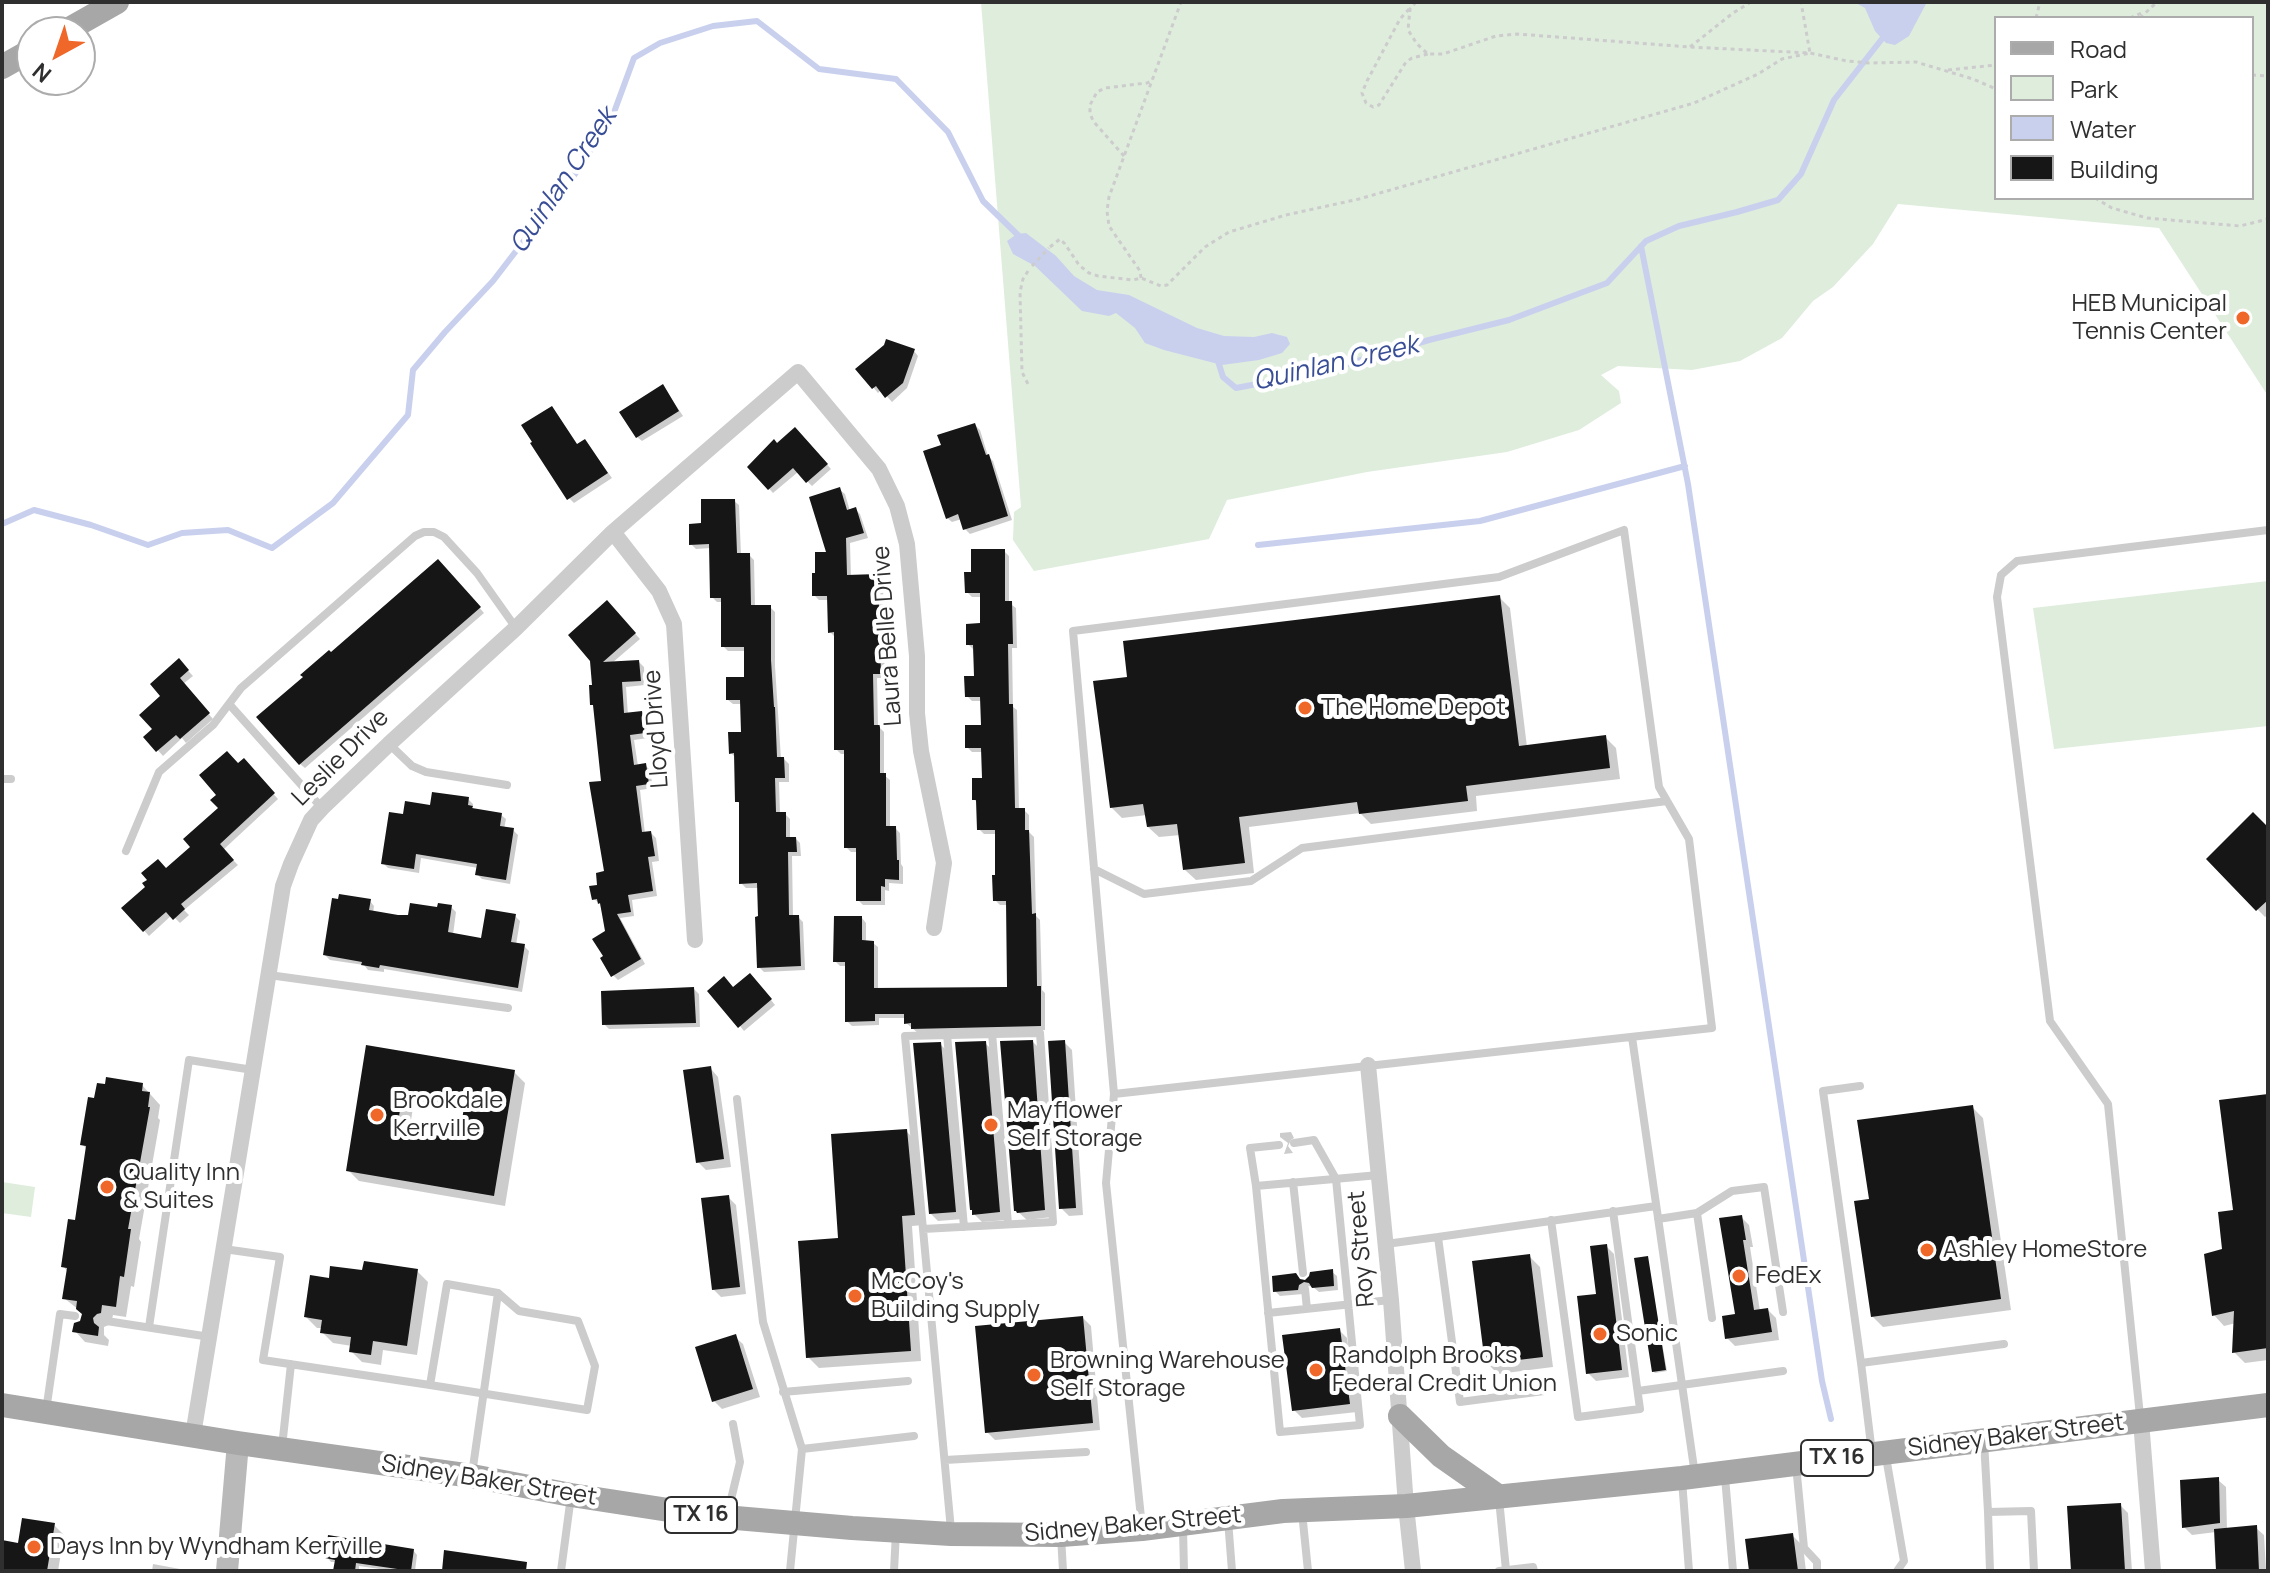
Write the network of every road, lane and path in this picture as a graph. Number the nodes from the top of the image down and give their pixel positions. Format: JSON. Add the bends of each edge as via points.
{"nodes":[{"id":1,"x":117,"y":2,"type":"edge"},
{"id":2,"x":1181,"y":2,"type":"edge"},
{"id":3,"x":1416,"y":2,"type":"edge"},
{"id":4,"x":1751,"y":2,"type":"edge"},
{"id":5,"x":1801,"y":2,"type":"edge"},
{"id":6,"x":2157,"y":2,"type":"edge"},
{"id":7,"x":1410,"y":9,"type":"junction"},
{"id":8,"x":2144,"y":12,"type":"junction"},
{"id":9,"x":92,"y":16,"type":"edge"},
{"id":10,"x":2135,"y":16,"type":"edge"},
{"id":11,"x":2141,"y":16,"type":"edge"},
{"id":12,"x":1690,"y":47,"type":"junction"},
{"id":13,"x":1810,"y":53,"type":"junction"},
{"id":14,"x":1428,"y":54,"type":"junction"},
{"id":15,"x":1994,"y":65,"type":"edge"},
{"id":16,"x":1944,"y":71,"type":"junction"},
{"id":17,"x":1153,"y":79,"type":"junction"},
{"id":18,"x":1994,"y":88,"type":"edge"},
{"id":19,"x":1124,"y":156,"type":"junction"},
{"id":20,"x":2098,"y":200,"type":"edge"},
{"id":21,"x":2268,"y":219,"type":"edge"},
{"id":22,"x":1032,"y":266,"type":"dead end"},
{"id":23,"x":1028,"y":271,"type":"dead end"},
{"id":24,"x":1141,"y":278,"type":"junction"},
{"id":25,"x":798,"y":372,"type":"joint"},
{"id":26,"x":1029,"y":386,"type":"dead end"},
{"id":27,"x":2268,"y":530,"type":"edge"},
{"id":28,"x":613,"y":532,"type":"junction"},
{"id":29,"x":516,"y":628,"type":"junction"},
{"id":30,"x":229,"y":704,"type":"junction"},
{"id":31,"x":389,"y":744,"type":"junction"},
{"id":32,"x":507,"y":785,"type":"dead end"},
{"id":33,"x":1667,"y":801,"type":"junction"},
{"id":34,"x":322,"y":808,"type":"junction"},
{"id":35,"x":126,"y":851,"type":"dead end"},
{"id":36,"x":1094,"y":869,"type":"junction"},
{"id":37,"x":934,"y":928,"type":"dead end"},
{"id":38,"x":695,"y":940,"type":"dead end"},
{"id":39,"x":269,"y":975,"type":"junction"},
{"id":40,"x":508,"y":1008,"type":"dead end"},
{"id":41,"x":992,"y":1033,"type":"junction"},
{"id":42,"x":947,"y":1034,"type":"junction"},
{"id":43,"x":1632,"y":1037,"type":"junction"},
{"id":44,"x":1368,"y":1065,"type":"junction"},
{"id":45,"x":253,"y":1070,"type":"junction"},
{"id":46,"x":1860,"y":1086,"type":"dead end"},
{"id":47,"x":1114,"y":1094,"type":"junction"},
{"id":48,"x":737,"y":1099,"type":"dead end"},
{"id":49,"x":1294,"y":1143,"type":"dead end"},
{"id":50,"x":1279,"y":1145,"type":"dead end"},
{"id":51,"x":1379,"y":1174,"type":"junction"},
{"id":52,"x":1336,"y":1179,"type":"junction"},
{"id":53,"x":1293,"y":1182,"type":"junction"},
{"id":54,"x":1256,"y":1186,"type":"junction"},
{"id":55,"x":1656,"y":1206,"type":"junction"},
{"id":56,"x":1613,"y":1211,"type":"junction"},
{"id":57,"x":1697,"y":1213,"type":"junction"},
{"id":58,"x":1658,"y":1219,"type":"junction"},
{"id":59,"x":1551,"y":1220,"type":"junction"},
{"id":60,"x":1008,"y":1224,"type":"junction"},
{"id":61,"x":964,"y":1227,"type":"junction"},
{"id":62,"x":923,"y":1229,"type":"junction"},
{"id":63,"x":1438,"y":1237,"type":"junction"},
{"id":64,"x":1386,"y":1244,"type":"junction"},
{"id":65,"x":224,"y":1249,"type":"junction"},
{"id":66,"x":1303,"y":1273,"type":"dead end"},
{"id":67,"x":1305,"y":1289,"type":"dead end"},
{"id":68,"x":498,"y":1293,"type":"junction"},
{"id":69,"x":1391,"y":1300,"type":"junction"},
{"id":70,"x":1348,"y":1305,"type":"junction"},
{"id":71,"x":1307,"y":1309,"type":"junction"},
{"id":72,"x":1783,"y":1312,"type":"dead end"},
{"id":73,"x":1268,"y":1313,"type":"junction"},
{"id":74,"x":75,"y":1316,"type":"dead end"},
{"id":75,"x":1712,"y":1318,"type":"dead end"},
{"id":76,"x":100,"y":1320,"type":"dead end"},
{"id":77,"x":149,"y":1327,"type":"junction"},
{"id":78,"x":210,"y":1337,"type":"junction"},
{"id":79,"x":2004,"y":1344,"type":"dead end"},
{"id":80,"x":1861,"y":1363,"type":"junction"},
{"id":81,"x":291,"y":1364,"type":"junction"},
{"id":82,"x":1783,"y":1371,"type":"dead end"},
{"id":83,"x":908,"y":1381,"type":"dead end"},
{"id":84,"x":430,"y":1385,"type":"junction"},
{"id":85,"x":1681,"y":1386,"type":"junction"},
{"id":86,"x":1544,"y":1391,"type":"dead end"},
{"id":87,"x":1638,"y":1391,"type":"junction"},
{"id":88,"x":783,"y":1392,"type":"junction"},
{"id":89,"x":483,"y":1395,"type":"junction"},
{"id":90,"x":2,"y":1405,"type":"edge"},
{"id":91,"x":2268,"y":1405,"type":"edge"},
{"id":92,"x":46,"y":1412,"type":"junction"},
{"id":93,"x":1400,"y":1416,"type":"junction"},
{"id":94,"x":2141,"y":1421,"type":"junction"},
{"id":95,"x":733,"y":1424,"type":"dead end"},
{"id":96,"x":193,"y":1435,"type":"junction"},
{"id":97,"x":914,"y":1436,"type":"dead end"},
{"id":98,"x":1984,"y":1441,"type":"junction"},
{"id":99,"x":238,"y":1443,"type":"junction"},
{"id":100,"x":282,"y":1449,"type":"junction"},
{"id":101,"x":802,"y":1449,"type":"junction"},
{"id":102,"x":1086,"y":1452,"type":"dead end"},
{"id":103,"x":1879,"y":1453,"type":"junction"},
{"id":104,"x":945,"y":1460,"type":"junction"},
{"id":105,"x":1796,"y":1463,"type":"junction"},
{"id":106,"x":1724,"y":1472,"type":"junction"},
{"id":107,"x":472,"y":1476,"type":"junction"},
{"id":108,"x":1688,"y":1477,"type":"junction"},
{"id":109,"x":571,"y":1495,"type":"junction"},
{"id":110,"x":1498,"y":1496,"type":"junction"},
{"id":111,"x":1406,"y":1506,"type":"junction"},
{"id":112,"x":1302,"y":1511,"type":"junction"},
{"id":113,"x":1988,"y":1512,"type":"junction"},
{"id":114,"x":727,"y":1517,"type":"junction"},
{"id":115,"x":1228,"y":1518,"type":"junction"},
{"id":116,"x":795,"y":1523,"type":"junction"},
{"id":117,"x":1183,"y":1524,"type":"junction"},
{"id":118,"x":1142,"y":1529,"type":"junction"},
{"id":119,"x":896,"y":1531,"type":"junction"},
{"id":120,"x":951,"y":1534,"type":"junction"},
{"id":121,"x":1061,"y":1535,"type":"junction"},
{"id":122,"x":1506,"y":1570,"type":"edge"},
{"id":123,"x":227,"y":1571,"type":"edge"},
{"id":124,"x":561,"y":1571,"type":"edge"},
{"id":125,"x":790,"y":1571,"type":"edge"},
{"id":126,"x":894,"y":1571,"type":"edge"},
{"id":127,"x":1063,"y":1571,"type":"edge"},
{"id":128,"x":1184,"y":1571,"type":"edge"},
{"id":129,"x":1232,"y":1571,"type":"edge"},
{"id":130,"x":1308,"y":1571,"type":"edge"},
{"id":131,"x":1413,"y":1571,"type":"edge"},
{"id":132,"x":1499,"y":1571,"type":"edge"},
{"id":133,"x":1534,"y":1571,"type":"edge"},
{"id":134,"x":1689,"y":1571,"type":"edge"},
{"id":135,"x":1733,"y":1571,"type":"edge"},
{"id":136,"x":1817,"y":1571,"type":"edge"},
{"id":137,"x":1897,"y":1571,"type":"edge"},
{"id":138,"x":1990,"y":1571,"type":"edge"},
{"id":139,"x":2034,"y":1571,"type":"edge"},
{"id":140,"x":2153,"y":1571,"type":"edge"}],
"edges":[{"from":1,"to":9,"type":"main road"},
{"from":2,"to":17,"type":"path"},
{"from":3,"to":7,"type":"path"},
{"from":4,"to":12,"type":"path"},
{"from":5,"to":13,"type":"path"},
{"from":6,"to":8,"type":"path"},
{"from":7,"to":14,"type":"path","via":[[1408,30]]},
{"from":7,"to":14,"type":"path","via":[[1367,81],[1362,93],[1366,103],[1379,105],[1406,62]]},
{"from":8,"to":10,"type":"path"},
{"from":8,"to":11,"type":"path"},
{"from":12,"to":13,"type":"path"},
{"from":12,"to":14,"type":"path","via":[[1517,34]]},
{"from":13,"to":16,"type":"path","via":[[1847,61],[1916,62]]},
{"from":13,"to":24,"type":"path","via":[[1782,59],[1694,103],[1229,232],[1205,247],[1167,285]]},
{"from":15,"to":16,"type":"path"},
{"from":16,"to":18,"type":"path"},
{"from":17,"to":19,"type":"path"},
{"from":17,"to":19,"type":"path","via":[[1105,88],[1090,105],[1093,121]]},
{"from":19,"to":24,"type":"path","via":[[1109,197],[1109,226]]},
{"from":20,"to":21,"type":"path","via":[[2147,218],[2240,226]]},
{"from":22,"to":24,"type":"path","via":[[1060,239],[1089,273]]},
{"from":23,"to":26,"type":"path","via":[[1020,292],[1022,372]]},
{"from":25,"to":28,"type":"street","name":"Leslie Drive"},
{"from":25,"to":37,"type":"street","name":"Laura Belle Drive","via":[[879,469],[907,544],[921,751],[944,863]]},
{"from":27,"to":94,"type":"lane","via":[[2017,561],[2001,575],[1997,597],[2050,1021],[2108,1104]]},
{"from":28,"to":29,"type":"street","name":"Leslie Drive"},
{"from":28,"to":38,"type":"street","name":"Lloyd Drive","via":[[659,591],[674,624]]},
{"from":29,"to":30,"type":"lane","via":[[444,537],[424,532],[241,688]]},
{"from":29,"to":31,"type":"street","name":"Leslie Drive"},
{"from":30,"to":34,"type":"lane"},
{"from":30,"to":35,"type":"lane","via":[[159,772]]},
{"from":31,"to":32,"type":"lane","via":[[426,772]]},
{"from":31,"to":34,"type":"street","name":"Leslie Drive"},
{"from":33,"to":36,"type":"lane","via":[[1302,848],[1251,881],[1144,894]]},
{"from":33,"to":36,"type":"lane","via":[[1659,787],[1624,530],[1499,577],[1073,631]]},
{"from":33,"to":43,"type":"lane","via":[[1689,839],[1712,1028]]},
{"from":34,"to":39,"type":"street","name":"Leslie Drive","via":[[311,820],[283,886]]},
{"from":36,"to":47,"type":"lane"},
{"from":39,"to":40,"type":"lane"},
{"from":39,"to":45,"type":"street","name":"Leslie Drive"},
{"from":41,"to":42,"type":"lane"},
{"from":41,"to":60,"type":"lane"},
{"from":41,"to":60,"type":"lane","via":[[1040,1033],[1053,1222]]},
{"from":42,"to":61,"type":"lane"},
{"from":42,"to":62,"type":"lane","via":[[905,1036]]},
{"from":43,"to":44,"type":"lane"},
{"from":43,"to":55,"type":"lane"},
{"from":44,"to":47,"type":"lane"},
{"from":44,"to":51,"type":"street","name":"Roy Street"},
{"from":45,"to":65,"type":"street","name":"Leslie Drive"},
{"from":45,"to":77,"type":"lane","via":[[189,1060]]},
{"from":46,"to":80,"type":"lane","via":[[1823,1091]]},
{"from":47,"to":118,"type":"lane","via":[[1106,1183]]},
{"from":48,"to":88,"type":"lane","via":[[763,1322]]},
{"from":49,"to":52,"type":"lane","via":[[1314,1140]]},
{"from":50,"to":54,"type":"lane","via":[[1250,1148]]},
{"from":51,"to":52,"type":"lane"},
{"from":51,"to":64,"type":"street","name":"Roy Street"},
{"from":52,"to":53,"type":"lane"},
{"from":52,"to":70,"type":"lane"},
{"from":53,"to":54,"type":"lane"},
{"from":53,"to":66,"type":"lane"},
{"from":54,"to":73,"type":"lane"},
{"from":55,"to":56,"type":"lane"},
{"from":55,"to":58,"type":"lane"},
{"from":56,"to":59,"type":"lane"},
{"from":56,"to":87,"type":"lane"},
{"from":57,"to":58,"type":"lane"},
{"from":57,"to":72,"type":"lane","via":[[1732,1191],[1764,1187]]},
{"from":57,"to":75,"type":"lane"},
{"from":58,"to":85,"type":"lane"},
{"from":59,"to":63,"type":"lane"},
{"from":59,"to":87,"type":"lane","via":[[1578,1417],[1640,1409]]},
{"from":60,"to":61,"type":"lane"},
{"from":61,"to":62,"type":"lane"},
{"from":62,"to":104,"type":"lane"},
{"from":63,"to":64,"type":"lane"},
{"from":63,"to":86,"type":"lane","via":[[1460,1402]]},
{"from":64,"to":69,"type":"street","name":"Roy Street"},
{"from":65,"to":78,"type":"street","name":"Leslie Drive"},
{"from":65,"to":81,"type":"lane","via":[[280,1257],[263,1360]]},
{"from":67,"to":71,"type":"lane"},
{"from":68,"to":84,"type":"lane","via":[[447,1284]]},
{"from":68,"to":89,"type":"lane"},
{"from":68,"to":89,"type":"lane","via":[[519,1311],[578,1321],[595,1366],[587,1410]]},
{"from":69,"to":70,"type":"lane"},
{"from":69,"to":93,"type":"street","name":"Roy Street"},
{"from":70,"to":71,"type":"lane"},
{"from":70,"to":73,"type":"lane","via":[[1360,1425],[1280,1432]]},
{"from":71,"to":73,"type":"lane"},
{"from":74,"to":92,"type":"lane","via":[[60,1314]]},
{"from":76,"to":77,"type":"lane"},
{"from":77,"to":78,"type":"lane"},
{"from":78,"to":96,"type":"street","name":"Leslie Drive"},
{"from":79,"to":80,"type":"lane"},
{"from":80,"to":103,"type":"lane"},
{"from":81,"to":84,"type":"lane"},
{"from":81,"to":100,"type":"lane"},
{"from":82,"to":85,"type":"lane"},
{"from":83,"to":88,"type":"lane"},
{"from":84,"to":89,"type":"lane"},
{"from":85,"to":87,"type":"lane"},
{"from":85,"to":108,"type":"lane"},
{"from":88,"to":101,"type":"lane"},
{"from":89,"to":107,"type":"lane"},
{"from":90,"to":92,"type":"main road","name":"Sidney Baker Street","number":"TX 16"},
{"from":91,"to":94,"type":"main road","name":"Sidney Baker Street","number":"TX 16"},
{"from":92,"to":96,"type":"main road","name":"Sidney Baker Street","number":"TX 16"},
{"from":93,"to":110,"type":"main road","via":[[1441,1456]]},
{"from":93,"to":111,"type":"street","name":"Roy Street"},
{"from":94,"to":98,"type":"main road","name":"Sidney Baker Street","number":"TX 16"},
{"from":94,"to":140,"type":"street"},
{"from":95,"to":114,"type":"lane","via":[[740,1462]]},
{"from":96,"to":99,"type":"main road","name":"Sidney Baker Street","number":"TX 16"},
{"from":97,"to":101,"type":"lane"},
{"from":98,"to":103,"type":"main road","name":"Sidney Baker Street","number":"TX 16"},
{"from":98,"to":113,"type":"lane"},
{"from":99,"to":100,"type":"main road","name":"Sidney Baker Street","number":"TX 16"},
{"from":99,"to":123,"type":"street"},
{"from":100,"to":107,"type":"main road","name":"Sidney Baker Street","number":"TX 16"},
{"from":101,"to":116,"type":"lane"},
{"from":102,"to":104,"type":"lane"},
{"from":103,"to":105,"type":"main road","name":"Sidney Baker Street","number":"TX 16"},
{"from":103,"to":137,"type":"lane","via":[[1904,1561]]},
{"from":104,"to":120,"type":"lane"},
{"from":105,"to":106,"type":"main road","name":"Sidney Baker Street","number":"TX 16"},
{"from":105,"to":136,"type":"lane","via":[[1804,1548],[1817,1562]]},
{"from":106,"to":108,"type":"main road","name":"Sidney Baker Street","number":"TX 16"},
{"from":106,"to":135,"type":"lane"},
{"from":107,"to":109,"type":"main road","name":"Sidney Baker Street","number":"TX 16"},
{"from":108,"to":110,"type":"main road","name":"Sidney Baker Street","number":"TX 16"},
{"from":108,"to":134,"type":"lane"},
{"from":109,"to":114,"type":"main road","name":"Sidney Baker Street","number":"TX 16"},
{"from":109,"to":124,"type":"lane"},
{"from":110,"to":111,"type":"main road","name":"Sidney Baker Street","number":"TX 16"},
{"from":110,"to":122,"type":"lane"},
{"from":111,"to":112,"type":"main road","name":"Sidney Baker Street","number":"TX 16"},
{"from":111,"to":131,"type":"street","name":"Roy Street"},
{"from":112,"to":115,"type":"main road","name":"Sidney Baker Street","number":"TX 16"},
{"from":112,"to":130,"type":"lane"},
{"from":113,"to":138,"type":"lane"},
{"from":113,"to":139,"type":"lane","via":[[2031,1511]]},
{"from":114,"to":116,"type":"main road","name":"Sidney Baker Street","number":"TX 16"},
{"from":115,"to":117,"type":"main road","name":"Sidney Baker Street","number":"TX 16"},
{"from":115,"to":129,"type":"lane"},
{"from":116,"to":119,"type":"main road","name":"Sidney Baker Street","number":"TX 16"},
{"from":116,"to":125,"type":"lane"},
{"from":117,"to":118,"type":"main road","name":"Sidney Baker Street","number":"TX 16"},
{"from":117,"to":128,"type":"lane"},
{"from":118,"to":121,"type":"main road","name":"Sidney Baker Street","number":"TX 16"},
{"from":119,"to":120,"type":"main road","name":"Sidney Baker Street","number":"TX 16"},
{"from":119,"to":126,"type":"lane"},
{"from":120,"to":121,"type":"main road","name":"Sidney Baker Street","number":"TX 16"},
{"from":121,"to":127,"type":"lane"},
{"from":122,"to":132,"type":"lane"},
{"from":122,"to":133,"type":"lane"}]}
